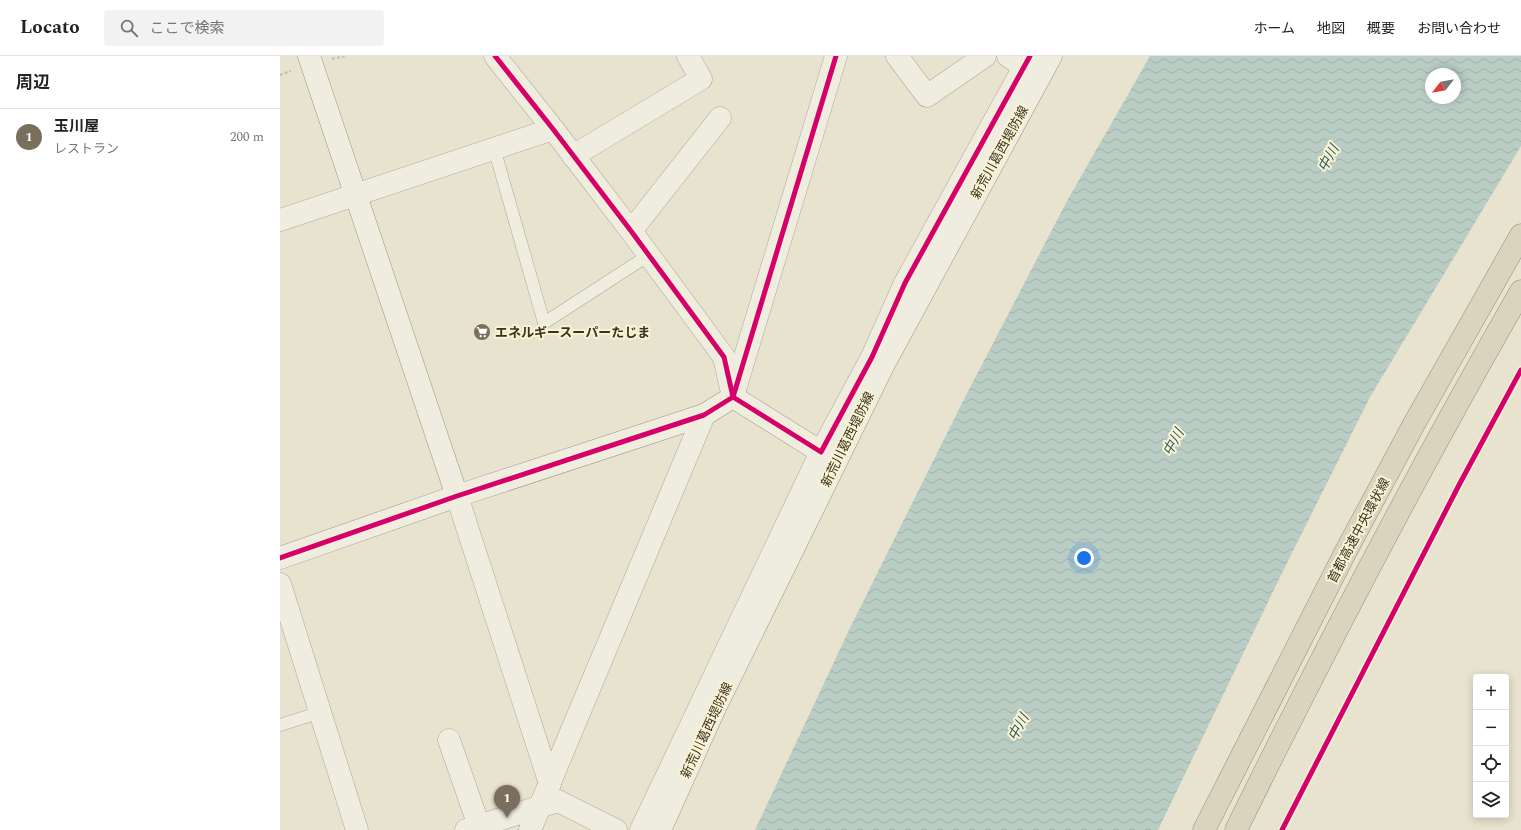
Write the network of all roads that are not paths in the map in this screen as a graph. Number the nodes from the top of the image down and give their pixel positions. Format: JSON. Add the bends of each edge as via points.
{"nodes":[{"id":1,"x":309,"y":56,"type":"edge"},
{"id":2,"x":495,"y":56,"type":"edge"},
{"id":3,"x":688,"y":56,"type":"edge"},
{"id":4,"x":836,"y":56,"type":"edge"},
{"id":5,"x":897,"y":56,"type":"edge"},
{"id":6,"x":985,"y":56,"type":"edge"},
{"id":7,"x":1051,"y":56,"type":"edge"},
{"id":8,"x":1020,"y":60,"type":"edge"},
{"id":9,"x":720,"y":118,"type":"dead end"},
{"id":10,"x":553,"y":129,"type":"junction"},
{"id":11,"x":494,"y":148,"type":"junction"},
{"id":12,"x":573,"y":156,"type":"junction"},
{"id":13,"x":356,"y":194,"type":"junction"},
{"id":14,"x":280,"y":220,"type":"edge"},
{"id":15,"x":631,"y":231,"type":"junction"},
{"id":16,"x":1521,"y":235,"type":"edge"},
{"id":17,"x":649,"y":255,"type":"junction"},
{"id":18,"x":1521,"y":290,"type":"edge"},
{"id":19,"x":878,"y":360,"type":"junction"},
{"id":20,"x":733,"y":397,"type":"junction"},
{"id":21,"x":704,"y":415,"type":"junction"},
{"id":22,"x":821,"y":452,"type":"junction"},
{"id":23,"x":457,"y":496,"type":"junction"},
{"id":24,"x":280,"y":558,"type":"edge"},
{"id":25,"x":280,"y":584,"type":"edge"},
{"id":26,"x":321,"y":712,"type":"junction"},
{"id":27,"x":280,"y":725,"type":"edge"},
{"id":28,"x":449,"y":740,"type":"dead end"},
{"id":29,"x":550,"y":784,"type":"junction"},
{"id":30,"x":540,"y":806,"type":"junction"},
{"id":31,"x":472,"y":828,"type":"edge"},
{"id":32,"x":357,"y":830,"type":"edge"},
{"id":33,"x":530,"y":830,"type":"edge"},
{"id":34,"x":616,"y":830,"type":"edge"},
{"id":35,"x":641,"y":830,"type":"edge"},
{"id":36,"x":660,"y":830,"type":"edge"},
{"id":37,"x":1204,"y":830,"type":"edge"},
{"id":38,"x":1236,"y":830,"type":"edge"}],
"edges":[{"from":1,"to":13,"type":"street"},
{"from":2,"to":10,"type":"street"},
{"from":3,"to":12,"type":"street","via":[[701,79]]},
{"from":4,"to":20,"type":"street"},
{"from":5,"to":6,"type":"street","via":[[927,96]]},
{"from":7,"to":19,"type":"street","name":"新荒川葛西堤防線"},
{"from":8,"to":19,"type":"street","via":[[905,283]]},
{"from":9,"to":15,"type":"street"},
{"from":10,"to":11,"type":"street"},
{"from":10,"to":12,"type":"street"},
{"from":11,"to":13,"type":"street"},
{"from":11,"to":17,"type":"lane","via":[[544,323]]},
{"from":12,"to":15,"type":"street"},
{"from":13,"to":14,"type":"street"},
{"from":13,"to":23,"type":"street"},
{"from":15,"to":17,"type":"street"},
{"from":16,"to":37,"type":"highway","name":"首都高速中央環状線","via":[[1391,466]]},
{"from":17,"to":20,"type":"street","via":[[724,357]]},
{"from":18,"to":38,"type":"highway","via":[[1304,692]]},
{"from":19,"to":22,"type":"street"},
{"from":19,"to":36,"type":"street","name":"新荒川葛西堤防線"},
{"from":20,"to":21,"type":"street"},
{"from":20,"to":22,"type":"street"},
{"from":21,"to":23,"type":"street"},
{"from":21,"to":29,"type":"street"},
{"from":22,"to":35,"type":"street"},
{"from":23,"to":24,"type":"street"},
{"from":23,"to":29,"type":"street"},
{"from":25,"to":26,"type":"street"},
{"from":26,"to":27,"type":"lane"},
{"from":26,"to":32,"type":"street"},
{"from":28,"to":31,"type":"street"},
{"from":29,"to":30,"type":"street"},
{"from":30,"to":31,"type":"street"},
{"from":30,"to":33,"type":"street"},
{"from":30,"to":34,"type":"street","via":[[558,802]]}]}
